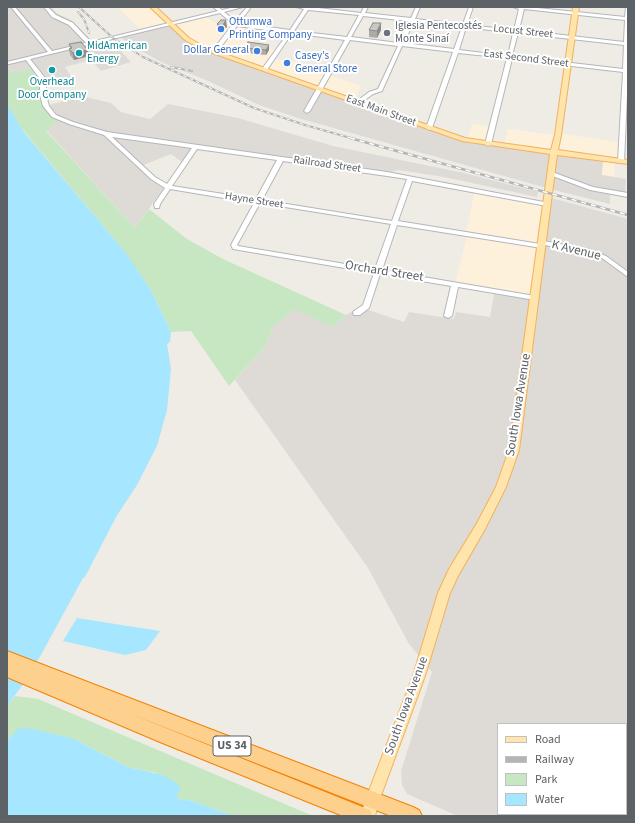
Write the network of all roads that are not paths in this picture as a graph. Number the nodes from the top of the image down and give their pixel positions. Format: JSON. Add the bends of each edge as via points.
{"nodes":[{"id":1,"x":13,"y":7,"type":"edge"},
{"id":2,"x":46,"y":7,"type":"edge"},
{"id":3,"x":153,"y":7,"type":"edge"},
{"id":4,"x":215,"y":7,"type":"edge"},
{"id":5,"x":241,"y":7,"type":"edge"},
{"id":6,"x":249,"y":7,"type":"edge"},
{"id":7,"x":298,"y":7,"type":"edge"},
{"id":8,"x":366,"y":7,"type":"edge"},
{"id":9,"x":418,"y":7,"type":"edge"},
{"id":10,"x":471,"y":7,"type":"edge"},
{"id":11,"x":515,"y":7,"type":"edge"},
{"id":12,"x":522,"y":7,"type":"edge"},
{"id":13,"x":628,"y":7,"type":"edge"},
{"id":14,"x":307,"y":8,"type":"edge"},
{"id":15,"x":575,"y":10,"type":"edge"},
{"id":16,"x":220,"y":12,"type":"junction"},
{"id":17,"x":362,"y":14,"type":"junction"},
{"id":18,"x":628,"y":19,"type":"edge"},
{"id":19,"x":413,"y":20,"type":"junction"},
{"id":20,"x":171,"y":24,"type":"junction"},
{"id":21,"x":236,"y":24,"type":"junction"},
{"id":22,"x":464,"y":26,"type":"junction"},
{"id":23,"x":517,"y":31,"type":"junction"},
{"id":24,"x":291,"y":32,"type":"junction"},
{"id":25,"x":572,"y":37,"type":"junction"},
{"id":26,"x":348,"y":38,"type":"junction"},
{"id":27,"x":90,"y":43,"type":"junction"},
{"id":28,"x":627,"y":44,"type":"edge"},
{"id":29,"x":401,"y":45,"type":"junction"},
{"id":30,"x":455,"y":51,"type":"junction"},
{"id":31,"x":214,"y":52,"type":"junction"},
{"id":32,"x":51,"y":53,"type":"junction"},
{"id":33,"x":510,"y":57,"type":"junction"},
{"id":34,"x":27,"y":59,"type":"junction"},
{"id":35,"x":9,"y":63,"type":"dead end"},
{"id":36,"x":568,"y":64,"type":"junction"},
{"id":37,"x":265,"y":70,"type":"junction"},
{"id":38,"x":627,"y":71,"type":"edge"},
{"id":39,"x":320,"y":88,"type":"junction"},
{"id":40,"x":359,"y":102,"type":"junction"},
{"id":41,"x":307,"y":111,"type":"dead end"},
{"id":42,"x":429,"y":128,"type":"junction"},
{"id":43,"x":106,"y":134,"type":"junction"},
{"id":44,"x":488,"y":144,"type":"junction"},
{"id":45,"x":196,"y":146,"type":"junction"},
{"id":46,"x":554,"y":152,"type":"junction"},
{"id":47,"x":281,"y":159,"type":"junction"},
{"id":48,"x":625,"y":161,"type":"edge"},
{"id":49,"x":552,"y":174,"type":"junction"},
{"id":50,"x":410,"y":178,"type":"junction"},
{"id":51,"x":168,"y":188,"type":"junction"},
{"id":52,"x":628,"y":196,"type":"edge"},
{"id":53,"x":258,"y":202,"type":"junction"},
{"id":54,"x":546,"y":204,"type":"junction"},
{"id":55,"x":157,"y":207,"type":"dead end"},
{"id":56,"x":395,"y":223,"type":"junction"},
{"id":57,"x":542,"y":244,"type":"junction"},
{"id":58,"x":378,"y":271,"type":"junction"},
{"id":59,"x":628,"y":275,"type":"edge"},
{"id":60,"x":455,"y":284,"type":"junction"},
{"id":61,"x":535,"y":298,"type":"junction"},
{"id":62,"x":357,"y":313,"type":"dead end"},
{"id":63,"x":448,"y":316,"type":"dead end"},
{"id":64,"x":7,"y":658,"type":"edge"},
{"id":65,"x":7,"y":670,"type":"edge"},
{"id":66,"x":50,"y":681,"type":"junction"},
{"id":67,"x":370,"y":808,"type":"edge"},
{"id":68,"x":364,"y":816,"type":"edge"},
{"id":69,"x":413,"y":816,"type":"edge"}],
"edges":[{"from":1,"to":32,"type":"street"},
{"from":2,"to":27,"type":"street","via":[[57,18],[71,24]]},
{"from":3,"to":20,"type":"main road","name":"East Main Street"},
{"from":4,"to":16,"type":"street","name":"East Second Street"},
{"from":5,"to":16,"type":"street"},
{"from":6,"to":21,"type":"street"},
{"from":7,"to":14,"type":"street","name":"Locust Street"},
{"from":8,"to":17,"type":"street"},
{"from":9,"to":19,"type":"street"},
{"from":10,"to":22,"type":"street"},
{"from":11,"to":12,"type":"street"},
{"from":12,"to":15,"type":"street"},
{"from":12,"to":23,"type":"street"},
{"from":13,"to":18,"type":"street"},
{"from":14,"to":17,"type":"street","name":"Locust Street"},
{"from":14,"to":24,"type":"street"},
{"from":15,"to":18,"type":"street"},
{"from":15,"to":25,"type":"main road","name":"South Iowa Avenue"},
{"from":16,"to":20,"type":"street"},
{"from":16,"to":21,"type":"street","name":"East Second Street"},
{"from":17,"to":19,"type":"street","name":"Locust Street"},
{"from":17,"to":26,"type":"street"},
{"from":18,"to":28,"type":"street"},
{"from":19,"to":22,"type":"street","name":"Locust Street"},
{"from":19,"to":29,"type":"street"},
{"from":20,"to":27,"type":"street"},
{"from":20,"to":31,"type":"main road","name":"East Main Street","via":[[192,43]]},
{"from":21,"to":24,"type":"street","name":"East Second Street"},
{"from":21,"to":31,"type":"street"},
{"from":22,"to":23,"type":"street","name":"Locust Street"},
{"from":22,"to":30,"type":"street"},
{"from":23,"to":25,"type":"street","name":"Locust Street"},
{"from":23,"to":33,"type":"street"},
{"from":24,"to":26,"type":"street","name":"East Second Street"},
{"from":24,"to":37,"type":"street"},
{"from":25,"to":28,"type":"street","name":"Locust Street"},
{"from":25,"to":36,"type":"main road","name":"South Iowa Avenue"},
{"from":26,"to":29,"type":"street","name":"East Second Street"},
{"from":26,"to":39,"type":"street"},
{"from":27,"to":32,"type":"street"},
{"from":28,"to":38,"type":"street"},
{"from":29,"to":30,"type":"street","name":"East Second Street"},
{"from":29,"to":40,"type":"street","via":[[380,90]]},
{"from":30,"to":33,"type":"street","name":"East Second Street"},
{"from":30,"to":42,"type":"street"},
{"from":31,"to":37,"type":"main road","name":"East Main Street"},
{"from":32,"to":34,"type":"street"},
{"from":33,"to":36,"type":"street","name":"East Second Street"},
{"from":33,"to":44,"type":"street"},
{"from":34,"to":35,"type":"street"},
{"from":34,"to":43,"type":"street","name":"Hayne Street","via":[[43,79],[46,106],[54,116]]},
{"from":36,"to":38,"type":"street","name":"East Second Street"},
{"from":36,"to":46,"type":"main road","name":"South Iowa Avenue"},
{"from":37,"to":39,"type":"main road","name":"East Main Street"},
{"from":38,"to":48,"type":"street"},
{"from":39,"to":40,"type":"main road","name":"East Main Street"},
{"from":39,"to":41,"type":"street"},
{"from":40,"to":42,"type":"main road","name":"East Main Street"},
{"from":42,"to":44,"type":"main road","name":"East Main Street","via":[[464,140]]},
{"from":43,"to":45,"type":"street","name":"Railroad Street"},
{"from":43,"to":51,"type":"street","name":"Hayne Street","via":[[153,178]]},
{"from":44,"to":46,"type":"main road","name":"East Main Street"},
{"from":45,"to":47,"type":"street","name":"Railroad Street"},
{"from":45,"to":51,"type":"street"},
{"from":46,"to":48,"type":"main road","name":"East Main Street"},
{"from":46,"to":49,"type":"main road","name":"South Iowa Avenue"},
{"from":47,"to":50,"type":"street","name":"Railroad Street"},
{"from":47,"to":53,"type":"street"},
{"from":49,"to":52,"type":"street","via":[[592,189]]},
{"from":49,"to":54,"type":"main road","name":"South Iowa Avenue"},
{"from":50,"to":54,"type":"street","name":"Railroad Street"},
{"from":50,"to":56,"type":"street"},
{"from":51,"to":53,"type":"street","name":"Hayne Street"},
{"from":51,"to":55,"type":"street"},
{"from":53,"to":56,"type":"street","name":"Hayne Street"},
{"from":53,"to":58,"type":"street","name":"Orchard Street","via":[[234,245],[235,248]]},
{"from":54,"to":57,"type":"main road","name":"South Iowa Avenue"},
{"from":56,"to":57,"type":"street","name":"Hayne Street"},
{"from":56,"to":58,"type":"street"},
{"from":57,"to":59,"type":"street","name":"K Avenue","via":[[588,251],[604,257]]},
{"from":57,"to":61,"type":"main road","name":"South Iowa Avenue"},
{"from":58,"to":60,"type":"street","name":"Orchard Street"},
{"from":58,"to":62,"type":"street","via":[[366,306]]},
{"from":60,"to":61,"type":"street","name":"Orchard Street"},
{"from":60,"to":63,"type":"street"},
{"from":61,"to":67,"type":"main road","name":"South Iowa Avenue","via":[[514,450],[496,498],[444,593],[419,676]]},
{"from":64,"to":66,"type":"highway","number":"US 34"},
{"from":65,"to":66,"type":"highway","number":"US 34"},
{"from":66,"to":67,"type":"highway","number":"US 34","via":[[124,702]]},
{"from":66,"to":68,"type":"highway","number":"US 34","via":[[160,734]]},
{"from":67,"to":69,"type":"highway","number":"US 34"}]}
